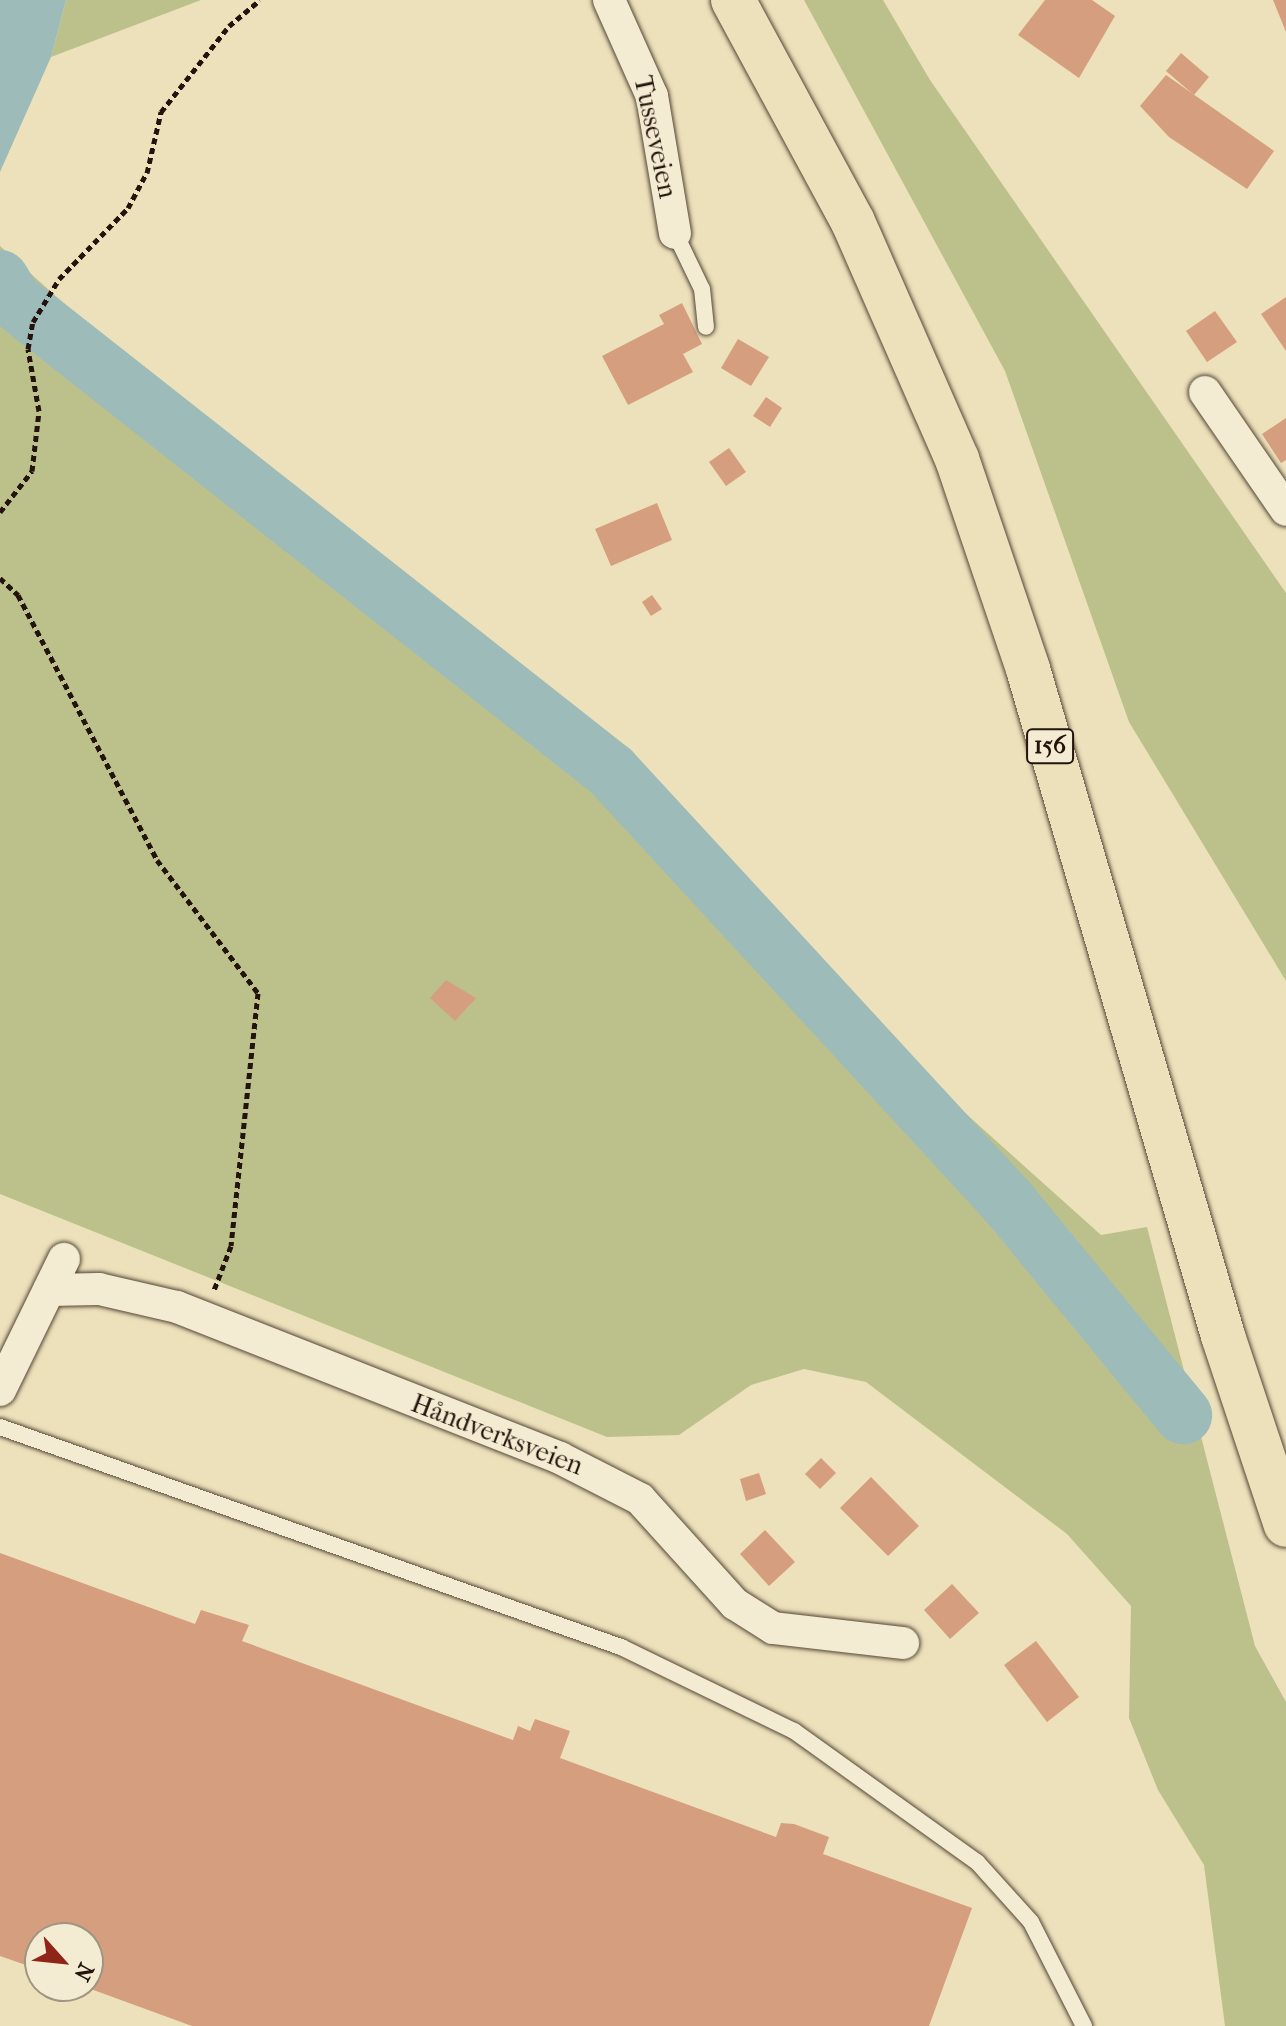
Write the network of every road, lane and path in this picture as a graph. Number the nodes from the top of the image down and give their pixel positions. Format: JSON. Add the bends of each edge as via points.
{"nodes":[{"id":1,"x":260,"y":0,"type":"edge"},
{"id":2,"x":609,"y":0,"type":"edge"},
{"id":3,"x":733,"y":0,"type":"edge"},
{"id":4,"x":675,"y":233,"type":"joint"},
{"id":5,"x":706,"y":327,"type":"dead end"},
{"id":6,"x":1205,"y":392,"type":"dead end"},
{"id":7,"x":1286,"y":510,"type":"edge"},
{"id":8,"x":0,"y":512,"type":"edge"},
{"id":9,"x":0,"y":578,"type":"edge"},
{"id":10,"x":64,"y":1259,"type":"dead end"},
{"id":11,"x":49,"y":1290,"type":"junction"},
{"id":12,"x":203,"y":1317,"type":"junction"},
{"id":13,"x":0,"y":1390,"type":"edge"},
{"id":14,"x":0,"y":1427,"type":"edge"},
{"id":15,"x":1286,"y":1525,"type":"edge"},
{"id":16,"x":903,"y":1643,"type":"dead end"},
{"id":17,"x":1084,"y":2026,"type":"edge"}],
"edges":[{"from":1,"to":8,"type":"path","via":[[229,26],[161,112],[147,173],[128,208],[59,279],[33,322],[28,349],[39,411],[32,471]]},
{"from":2,"to":4,"type":"street","name":"Tusseveien","via":[[652,96]]},
{"from":3,"to":15,"type":"main road","number":"156","via":[[859,234],[957,459],[1028,669],[1218,1321]]},
{"from":4,"to":5,"type":"lane","via":[[702,289]]},
{"from":6,"to":7,"type":"street"},
{"from":9,"to":12,"type":"path","via":[[18,595],[157,860],[258,993],[231,1246]]},
{"from":10,"to":11,"type":"street"},
{"from":11,"to":12,"type":"street","name":"Håndverksveien","via":[[99,1289]]},
{"from":11,"to":13,"type":"street"},
{"from":12,"to":16,"type":"street","name":"Håndverksveien","via":[[607,1478],[659,1515],[735,1604],[773,1628]]},
{"from":14,"to":17,"type":"lane","via":[[621,1647],[794,1731],[977,1862],[1031,1922]]}]}
